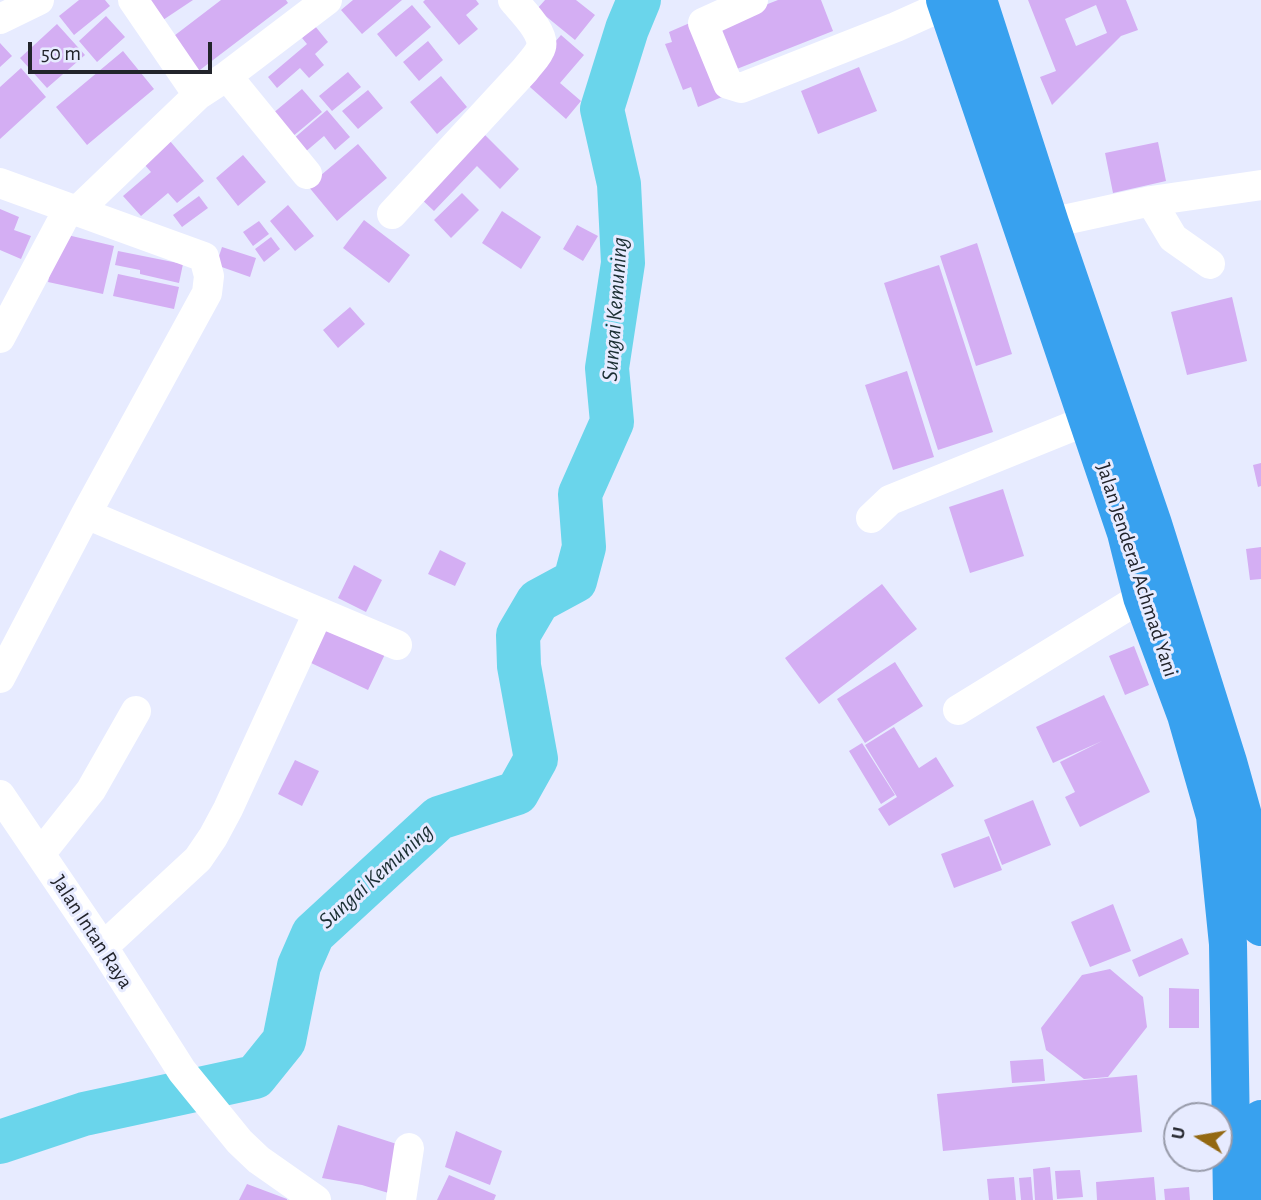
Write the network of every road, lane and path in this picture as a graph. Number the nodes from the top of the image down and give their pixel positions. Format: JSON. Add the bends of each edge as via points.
{"nodes":[{"id":1,"x":39,"y":0,"type":"edge"},
{"id":2,"x":133,"y":0,"type":"edge"},
{"id":3,"x":327,"y":0,"type":"edge"},
{"id":4,"x":513,"y":0,"type":"edge"},
{"id":5,"x":752,"y":0,"type":"edge"},
{"id":6,"x":957,"y":1,"type":"edge"},
{"id":7,"x":0,"y":19,"type":"edge"},
{"id":8,"x":227,"y":76,"type":"junction"},
{"id":9,"x":198,"y":95,"type":"junction"},
{"id":10,"x":307,"y":174,"type":"dead end"},
{"id":11,"x":0,"y":183,"type":"edge"},
{"id":12,"x":1261,"y":185,"type":"edge"},
{"id":13,"x":1152,"y":201,"type":"junction"},
{"id":14,"x":73,"y":210,"type":"junction"},
{"id":15,"x":392,"y":214,"type":"dead end"},
{"id":16,"x":1050,"y":223,"type":"junction"},
{"id":17,"x":1210,"y":264,"type":"dead end"},
{"id":18,"x":0,"y":338,"type":"edge"},
{"id":19,"x":1088,"y":419,"type":"junction"},
{"id":20,"x":86,"y":514,"type":"junction"},
{"id":21,"x":871,"y":518,"type":"dead end"},
{"id":22,"x":1142,"y":597,"type":"junction"},
{"id":23,"x":318,"y":612,"type":"junction"},
{"id":24,"x":397,"y":645,"type":"dead end"},
{"id":25,"x":0,"y":678,"type":"edge"},
{"id":26,"x":958,"y":710,"type":"dead end"},
{"id":27,"x":136,"y":711,"type":"dead end"},
{"id":28,"x":0,"y":795,"type":"edge"},
{"id":29,"x":41,"y":853,"type":"junction"},
{"id":30,"x":1261,"y":927,"type":"edge"},
{"id":31,"x":103,"y":947,"type":"junction"},
{"id":32,"x":1261,"y":1119,"type":"edge"},
{"id":33,"x":409,"y":1148,"type":"dead end"},
{"id":34,"x":316,"y":1200,"type":"edge"},
{"id":35,"x":401,"y":1200,"type":"edge"},
{"id":36,"x":1232,"y":1200,"type":"edge"},
{"id":37,"x":1261,"y":1200,"type":"edge"}],
"edges":[{"from":1,"to":7,"type":"street"},
{"from":2,"to":9,"type":"street"},
{"from":3,"to":8,"type":"street"},
{"from":4,"to":15,"type":"street","via":[[538,31],[541,50]]},
{"from":5,"to":6,"type":"street","via":[[703,23],[728,84],[741,88]]},
{"from":6,"to":16,"type":"highway","name":"Jalan Jenderal Achmad Yani"},
{"from":6,"to":19,"type":"highway","name":"Jalan Jenderal Achmad Yani"},
{"from":8,"to":9,"type":"street"},
{"from":8,"to":10,"type":"street"},
{"from":9,"to":14,"type":"street"},
{"from":11,"to":14,"type":"street"},
{"from":12,"to":13,"type":"street"},
{"from":13,"to":16,"type":"street"},
{"from":13,"to":17,"type":"street","via":[[1173,238]]},
{"from":14,"to":18,"type":"street"},
{"from":14,"to":20,"type":"street","via":[[204,257],[209,276],[207,293]]},
{"from":16,"to":30,"type":"highway","name":"Jalan Jenderal Achmad Yani","via":[[1228,762],[1244,819]]},
{"from":19,"to":21,"type":"street","via":[[890,500]]},
{"from":19,"to":22,"type":"highway","name":"Jalan Jenderal Achmad Yani"},
{"from":20,"to":23,"type":"street"},
{"from":20,"to":25,"type":"street"},
{"from":22,"to":26,"type":"street"},
{"from":22,"to":36,"type":"highway","name":"Jalan Jenderal Achmad Yani","via":[[1186,715],[1215,816],[1228,944]]},
{"from":23,"to":24,"type":"street"},
{"from":23,"to":31,"type":"street","via":[[213,837],[198,859]]},
{"from":27,"to":29,"type":"street","via":[[91,790]]},
{"from":28,"to":29,"type":"street","name":"Jalan Intan Raya"},
{"from":29,"to":31,"type":"street","name":"Jalan Intan Raya"},
{"from":31,"to":34,"type":"street","name":"Jalan Intan Raya","via":[[182,1071],[216,1114],[260,1160]]},
{"from":32,"to":37,"type":"highway"},
{"from":33,"to":35,"type":"street"}]}
